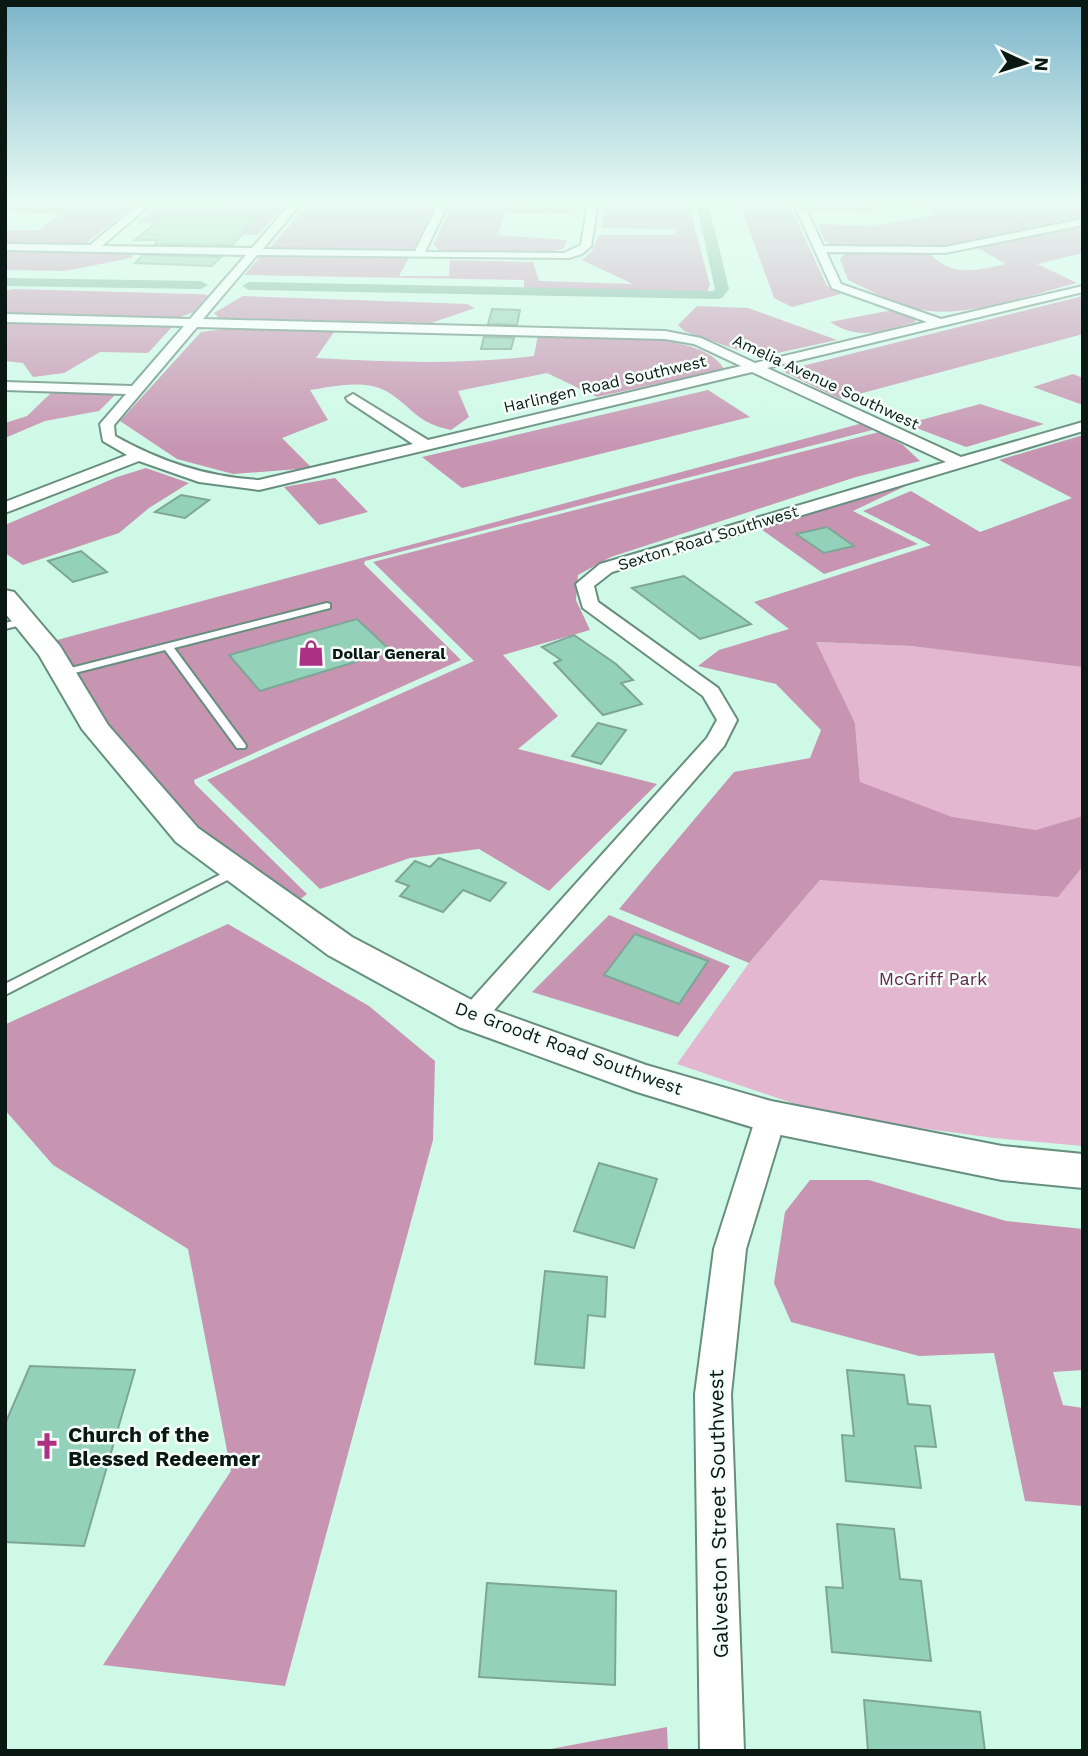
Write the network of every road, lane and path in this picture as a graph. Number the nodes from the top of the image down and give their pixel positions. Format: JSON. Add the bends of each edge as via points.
{"nodes":[{"id":1,"x":226,"y":284,"type":"edge"},
{"id":2,"x":836,"y":284,"type":"edge"},
{"id":3,"x":1083,"y":289,"type":"edge"},
{"id":4,"x":5,"y":318,"type":"edge"},
{"id":5,"x":194,"y":322,"type":"junction"},
{"id":6,"x":940,"y":323,"type":"junction"},
{"id":7,"x":752,"y":368,"type":"junction"},
{"id":8,"x":5,"y":386,"type":"edge"},
{"id":9,"x":136,"y":390,"type":"junction"},
{"id":10,"x":354,"y":398,"type":"dead end"},
{"id":11,"x":1083,"y":426,"type":"edge"},
{"id":12,"x":425,"y":445,"type":"junction"},
{"id":13,"x":137,"y":456,"type":"junction"},
{"id":14,"x":959,"y":462,"type":"junction"},
{"id":15,"x":5,"y":508,"type":"edge"},
{"id":16,"x":327,"y":606,"type":"dead end"},
{"id":17,"x":12,"y":615,"type":"edge"},
{"id":18,"x":168,"y":647,"type":"junction"},
{"id":19,"x":63,"y":673,"type":"junction"},
{"id":20,"x":241,"y":746,"type":"dead end"},
{"id":21,"x":236,"y":870,"type":"junction"},
{"id":22,"x":5,"y":990,"type":"edge"},
{"id":23,"x":472,"y":1017,"type":"junction"},
{"id":24,"x":771,"y":1117,"type":"junction"},
{"id":25,"x":1083,"y":1171,"type":"edge"},
{"id":26,"x":722,"y":1751,"type":"edge"}],
"edges":[{"from":1,"to":5,"type":"street"},
{"from":2,"to":6,"type":"street"},
{"from":3,"to":6,"type":"street","name":"Harlingen Road Southwest"},
{"from":4,"to":5,"type":"street","name":"Amelia Avenue Southwest"},
{"from":5,"to":7,"type":"street","name":"Amelia Avenue Southwest","via":[[643,333],[698,341]]},
{"from":5,"to":9,"type":"street"},
{"from":6,"to":7,"type":"street","name":"Harlingen Road Southwest"},
{"from":7,"to":12,"type":"street","name":"Harlingen Road Southwest"},
{"from":7,"to":14,"type":"street","name":"Amelia Avenue Southwest"},
{"from":8,"to":9,"type":"street"},
{"from":9,"to":13,"type":"street","name":"Harlingen Road Southwest","via":[[107,424],[108,438]]},
{"from":10,"to":12,"type":"street"},
{"from":11,"to":14,"type":"street","name":"Sexton Road Southwest"},
{"from":12,"to":13,"type":"street","name":"Harlingen Road Southwest","via":[[259,485],[217,482]]},
{"from":13,"to":15,"type":"street"},
{"from":14,"to":23,"type":"street","name":"Sexton Road Southwest","via":[[606,568],[585,584],[589,604],[711,692],[727,720],[716,741]]},
{"from":16,"to":18,"type":"lane"},
{"from":17,"to":19,"type":"street","name":"De Groodt Road Southwest","via":[[51,652]]},
{"from":18,"to":19,"type":"lane"},
{"from":18,"to":20,"type":"lane"},
{"from":19,"to":21,"type":"street","name":"De Groodt Road Southwest","via":[[96,729],[187,835]]},
{"from":21,"to":22,"type":"lane"},
{"from":21,"to":23,"type":"street","name":"De Groodt Road Southwest","via":[[340,946]]},
{"from":23,"to":24,"type":"street","name":"De Groodt Road Southwest","via":[[637,1077]]},
{"from":24,"to":25,"type":"street","name":"De Groodt Road Southwest","via":[[1002,1163]]},
{"from":24,"to":26,"type":"street","name":"Galveston Street Southwest","via":[[730,1249],[713,1394]]}]}
